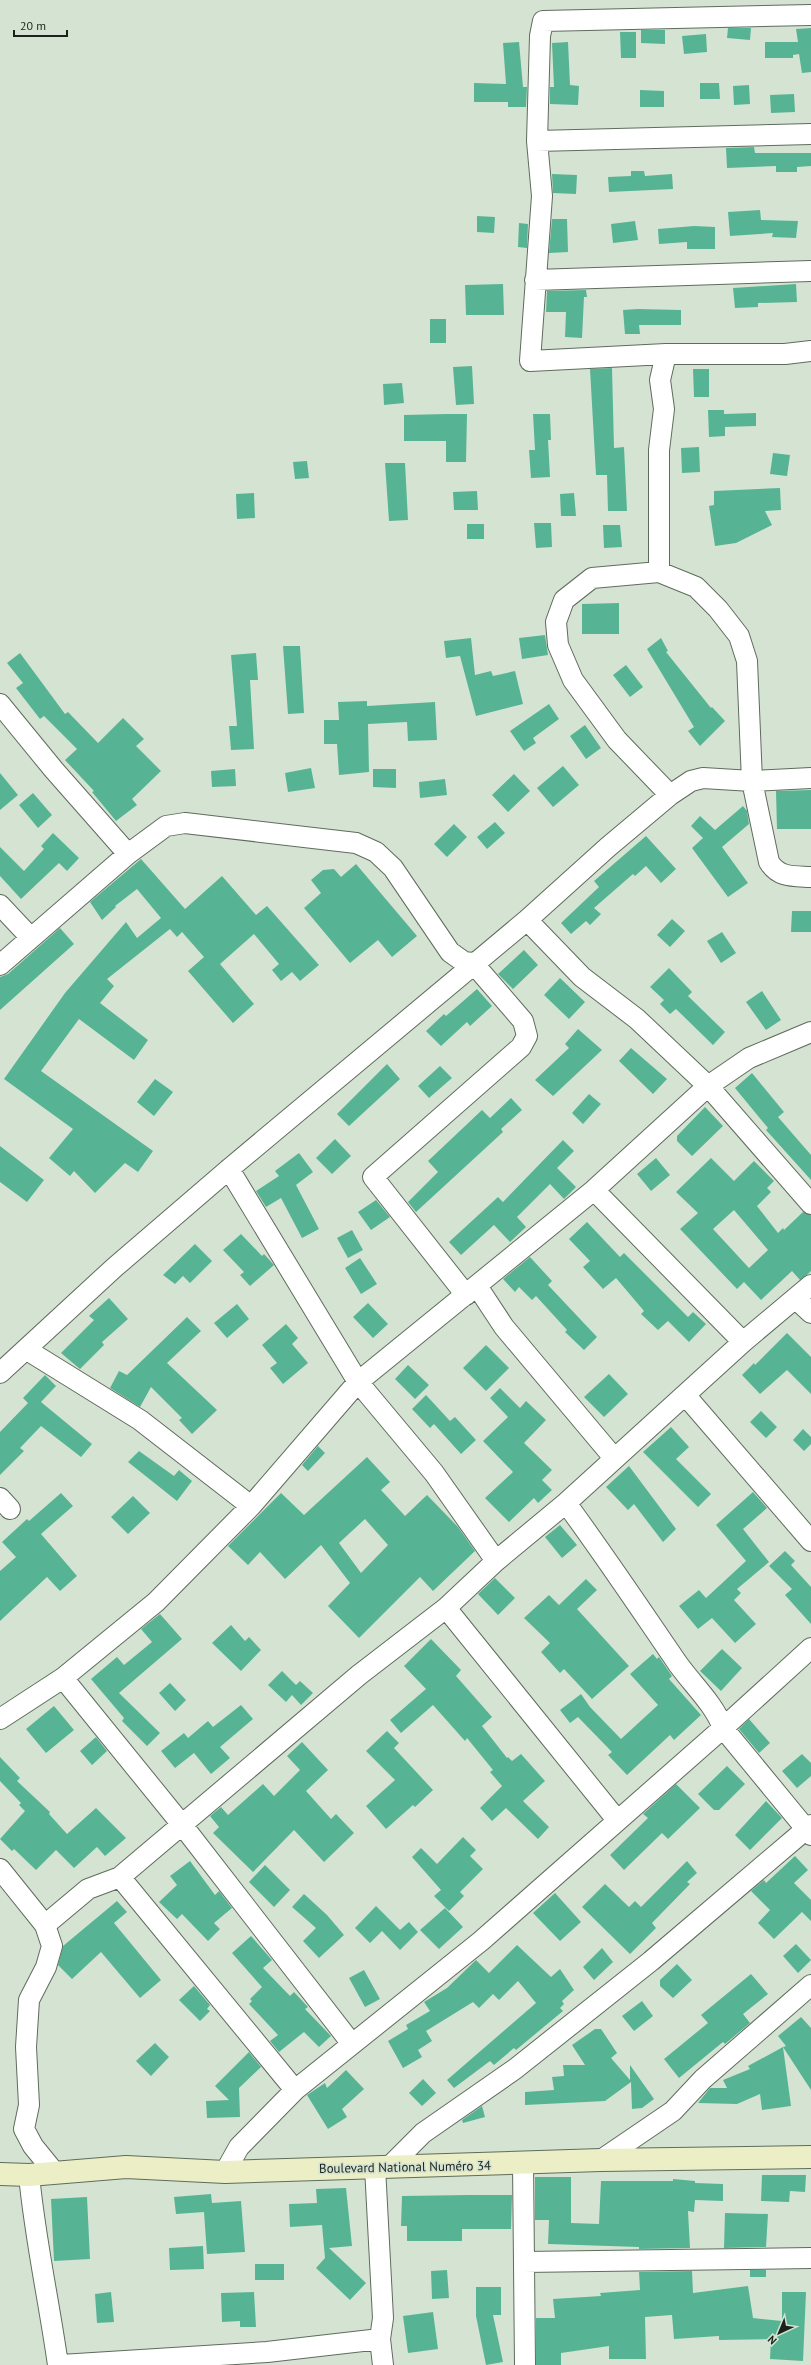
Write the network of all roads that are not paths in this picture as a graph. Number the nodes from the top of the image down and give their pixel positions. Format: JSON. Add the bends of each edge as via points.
{"nodes":[{"id":1,"x":811,"y":15,"type":"edge"},
{"id":2,"x":811,"y":134,"type":"edge"},
{"id":3,"x":537,"y":142,"type":"junction"},
{"id":4,"x":811,"y":271,"type":"edge"},
{"id":5,"x":535,"y":280,"type":"junction"},
{"id":6,"x":811,"y":351,"type":"edge"},
{"id":7,"x":666,"y":354,"type":"junction"},
{"id":8,"x":659,"y":572,"type":"junction"},
{"id":9,"x":0,"y":704,"type":"edge"},
{"id":10,"x":811,"y":778,"type":"edge"},
{"id":11,"x":752,"y":781,"type":"junction"},
{"id":12,"x":670,"y":795,"type":"junction"},
{"id":13,"x":128,"y":854,"type":"junction"},
{"id":14,"x":811,"y":877,"type":"edge"},
{"id":15,"x":0,"y":905,"type":"edge"},
{"id":16,"x":527,"y":920,"type":"junction"},
{"id":17,"x":31,"y":938,"type":"junction"},
{"id":18,"x":473,"y":963,"type":"junction"},
{"id":19,"x":0,"y":965,"type":"edge"},
{"id":20,"x":811,"y":1032,"type":"edge"},
{"id":21,"x":708,"y":1086,"type":"junction"},
{"id":22,"x":229,"y":1169,"type":"junction"},
{"id":23,"x":594,"y":1190,"type":"junction"},
{"id":24,"x":811,"y":1204,"type":"edge"},
{"id":25,"x":811,"y":1285,"type":"edge"},
{"id":26,"x":471,"y":1290,"type":"junction"},
{"id":27,"x":796,"y":1299,"type":"junction"},
{"id":28,"x":811,"y":1313,"type":"edge"},
{"id":29,"x":743,"y":1342,"type":"junction"},
{"id":30,"x":27,"y":1350,"type":"junction"},
{"id":31,"x":0,"y":1373,"type":"edge"},
{"id":32,"x":358,"y":1382,"type":"junction"},
{"id":33,"x":686,"y":1396,"type":"junction"},
{"id":34,"x":614,"y":1458,"type":"junction"},
{"id":35,"x":566,"y":1503,"type":"junction"},
{"id":36,"x":251,"y":1506,"type":"junction"},
{"id":37,"x":811,"y":1541,"type":"edge"},
{"id":38,"x":496,"y":1561,"type":"junction"},
{"id":39,"x":446,"y":1608,"type":"junction"},
{"id":40,"x":811,"y":1648,"type":"edge"},
{"id":41,"x":62,"y":1678,"type":"junction"},
{"id":42,"x":0,"y":1719,"type":"edge"},
{"id":43,"x":723,"y":1728,"type":"junction"},
{"id":44,"x":617,"y":1820,"type":"junction"},
{"id":45,"x":183,"y":1826,"type":"junction"},
{"id":46,"x":809,"y":1829,"type":"edge"},
{"id":47,"x":0,"y":1869,"type":"edge"},
{"id":48,"x":120,"y":1877,"type":"junction"},
{"id":49,"x":45,"y":1925,"type":"junction"},
{"id":50,"x":811,"y":1985,"type":"edge"},
{"id":51,"x":352,"y":2044,"type":"junction"},
{"id":52,"x":295,"y":2090,"type":"junction"},
{"id":53,"x":811,"y":2157,"type":"edge"},
{"id":54,"x":601,"y":2160,"type":"junction"},
{"id":55,"x":523,"y":2163,"type":"junction"},
{"id":56,"x":382,"y":2166,"type":"junction"},
{"id":57,"x":225,"y":2172,"type":"junction"},
{"id":58,"x":55,"y":2173,"type":"junction"},
{"id":59,"x":0,"y":2174,"type":"edge"},
{"id":60,"x":29,"y":2175,"type":"junction"},
{"id":61,"x":811,"y":2258,"type":"edge"},
{"id":62,"x":524,"y":2262,"type":"junction"},
{"id":63,"x":380,"y":2340,"type":"junction"},
{"id":64,"x":59,"y":2365,"type":"edge"},
{"id":65,"x":383,"y":2365,"type":"edge"},
{"id":66,"x":525,"y":2365,"type":"edge"}],
"edges":[{"from":1,"to":3,"type":"street","via":[[543,21],[540,36]]},
{"from":2,"to":3,"type":"street"},
{"from":3,"to":5,"type":"street","via":[[542,196]]},
{"from":4,"to":5,"type":"street"},
{"from":5,"to":7,"type":"street","via":[[530,360]]},
{"from":6,"to":7,"type":"street","via":[[785,354]]},
{"from":7,"to":8,"type":"street","via":[[660,380],[664,409],[659,450]]},
{"from":8,"to":11,"type":"street","via":[[696,587],[718,609],[738,636],[748,661]]},
{"from":8,"to":12,"type":"street","via":[[592,578],[564,600],[556,622],[558,645],[573,680],[617,740]]},
{"from":9,"to":13,"type":"street"},
{"from":10,"to":11,"type":"street"},
{"from":11,"to":12,"type":"street","via":[[704,778],[691,781]]},
{"from":11,"to":14,"type":"street","via":[[769,862],[774,870],[786,876]]},
{"from":12,"to":16,"type":"street"},
{"from":13,"to":17,"type":"street"},
{"from":13,"to":18,"type":"street","via":[[166,826],[185,823],[356,844],[376,852],[393,868],[450,952],[464,962]]},
{"from":15,"to":17,"type":"street"},
{"from":16,"to":18,"type":"street"},
{"from":16,"to":21,"type":"street","via":[[582,977],[637,1019]]},
{"from":17,"to":19,"type":"street"},
{"from":18,"to":22,"type":"street"},
{"from":18,"to":26,"type":"street","via":[[523,1021],[527,1036],[521,1047],[373,1177]]},
{"from":20,"to":21,"type":"street","via":[[749,1058]]},
{"from":21,"to":23,"type":"street"},
{"from":21,"to":24,"type":"street"},
{"from":22,"to":30,"type":"street","via":[[115,1267]]},
{"from":22,"to":32,"type":"street"},
{"from":23,"to":26,"type":"street"},
{"from":23,"to":29,"type":"street"},
{"from":25,"to":27,"type":"street"},
{"from":26,"to":32,"type":"street"},
{"from":26,"to":34,"type":"street"},
{"from":27,"to":28,"type":"street"},
{"from":27,"to":29,"type":"street"},
{"from":29,"to":33,"type":"street"},
{"from":30,"to":31,"type":"street"},
{"from":30,"to":36,"type":"street","via":[[140,1420]]},
{"from":32,"to":36,"type":"street"},
{"from":32,"to":38,"type":"street","via":[[434,1473]]},
{"from":33,"to":34,"type":"street"},
{"from":33,"to":37,"type":"street"},
{"from":34,"to":35,"type":"street"},
{"from":35,"to":38,"type":"street"},
{"from":35,"to":43,"type":"street","via":[[615,1569],[679,1665],[719,1717]]},
{"from":36,"to":41,"type":"street","via":[[156,1602]]},
{"from":38,"to":39,"type":"street"},
{"from":39,"to":44,"type":"street"},
{"from":39,"to":45,"type":"street","via":[[359,1675]]},
{"from":40,"to":43,"type":"street"},
{"from":41,"to":42,"type":"street"},
{"from":41,"to":45,"type":"street"},
{"from":43,"to":44,"type":"street"},
{"from":43,"to":46,"type":"street"},
{"from":44,"to":51,"type":"street","via":[[481,1941]]},
{"from":45,"to":48,"type":"street"},
{"from":45,"to":51,"type":"street"},
{"from":46,"to":56,"type":"street","via":[[651,1961],[515,2069]]},
{"from":47,"to":49,"type":"street"},
{"from":48,"to":49,"type":"street","via":[[88,1889]]},
{"from":48,"to":52,"type":"street"},
{"from":49,"to":58,"type":"street","via":[[52,1946],[46,1968],[29,2000],[26,2047],[29,2105],[24,2129],[33,2146]]},
{"from":50,"to":54,"type":"street","via":[[703,2079],[674,2111]]},
{"from":51,"to":52,"type":"street"},
{"from":52,"to":57,"type":"street","via":[[238,2147]]},
{"from":53,"to":54,"type":"main road","name":"Boulevard National Numéro 34"},
{"from":54,"to":55,"type":"main road","name":"Boulevard National Numéro 34"},
{"from":55,"to":56,"type":"main road","name":"Boulevard National Numéro 34"},
{"from":55,"to":62,"type":"street"},
{"from":56,"to":57,"type":"main road","name":"Boulevard National Numéro 34"},
{"from":56,"to":63,"type":"street","via":[[383,2318]]},
{"from":57,"to":58,"type":"main road","name":"Boulevard National Numéro 34","via":[[126,2167]]},
{"from":58,"to":60,"type":"main road","name":"Boulevard National Numéro 34"},
{"from":59,"to":60,"type":"main road","name":"Boulevard National Numéro 34"},
{"from":60,"to":64,"type":"street"},
{"from":61,"to":62,"type":"street"},
{"from":62,"to":66,"type":"street"},
{"from":63,"to":64,"type":"street","via":[[267,2352]]},
{"from":63,"to":65,"type":"street"}]}
